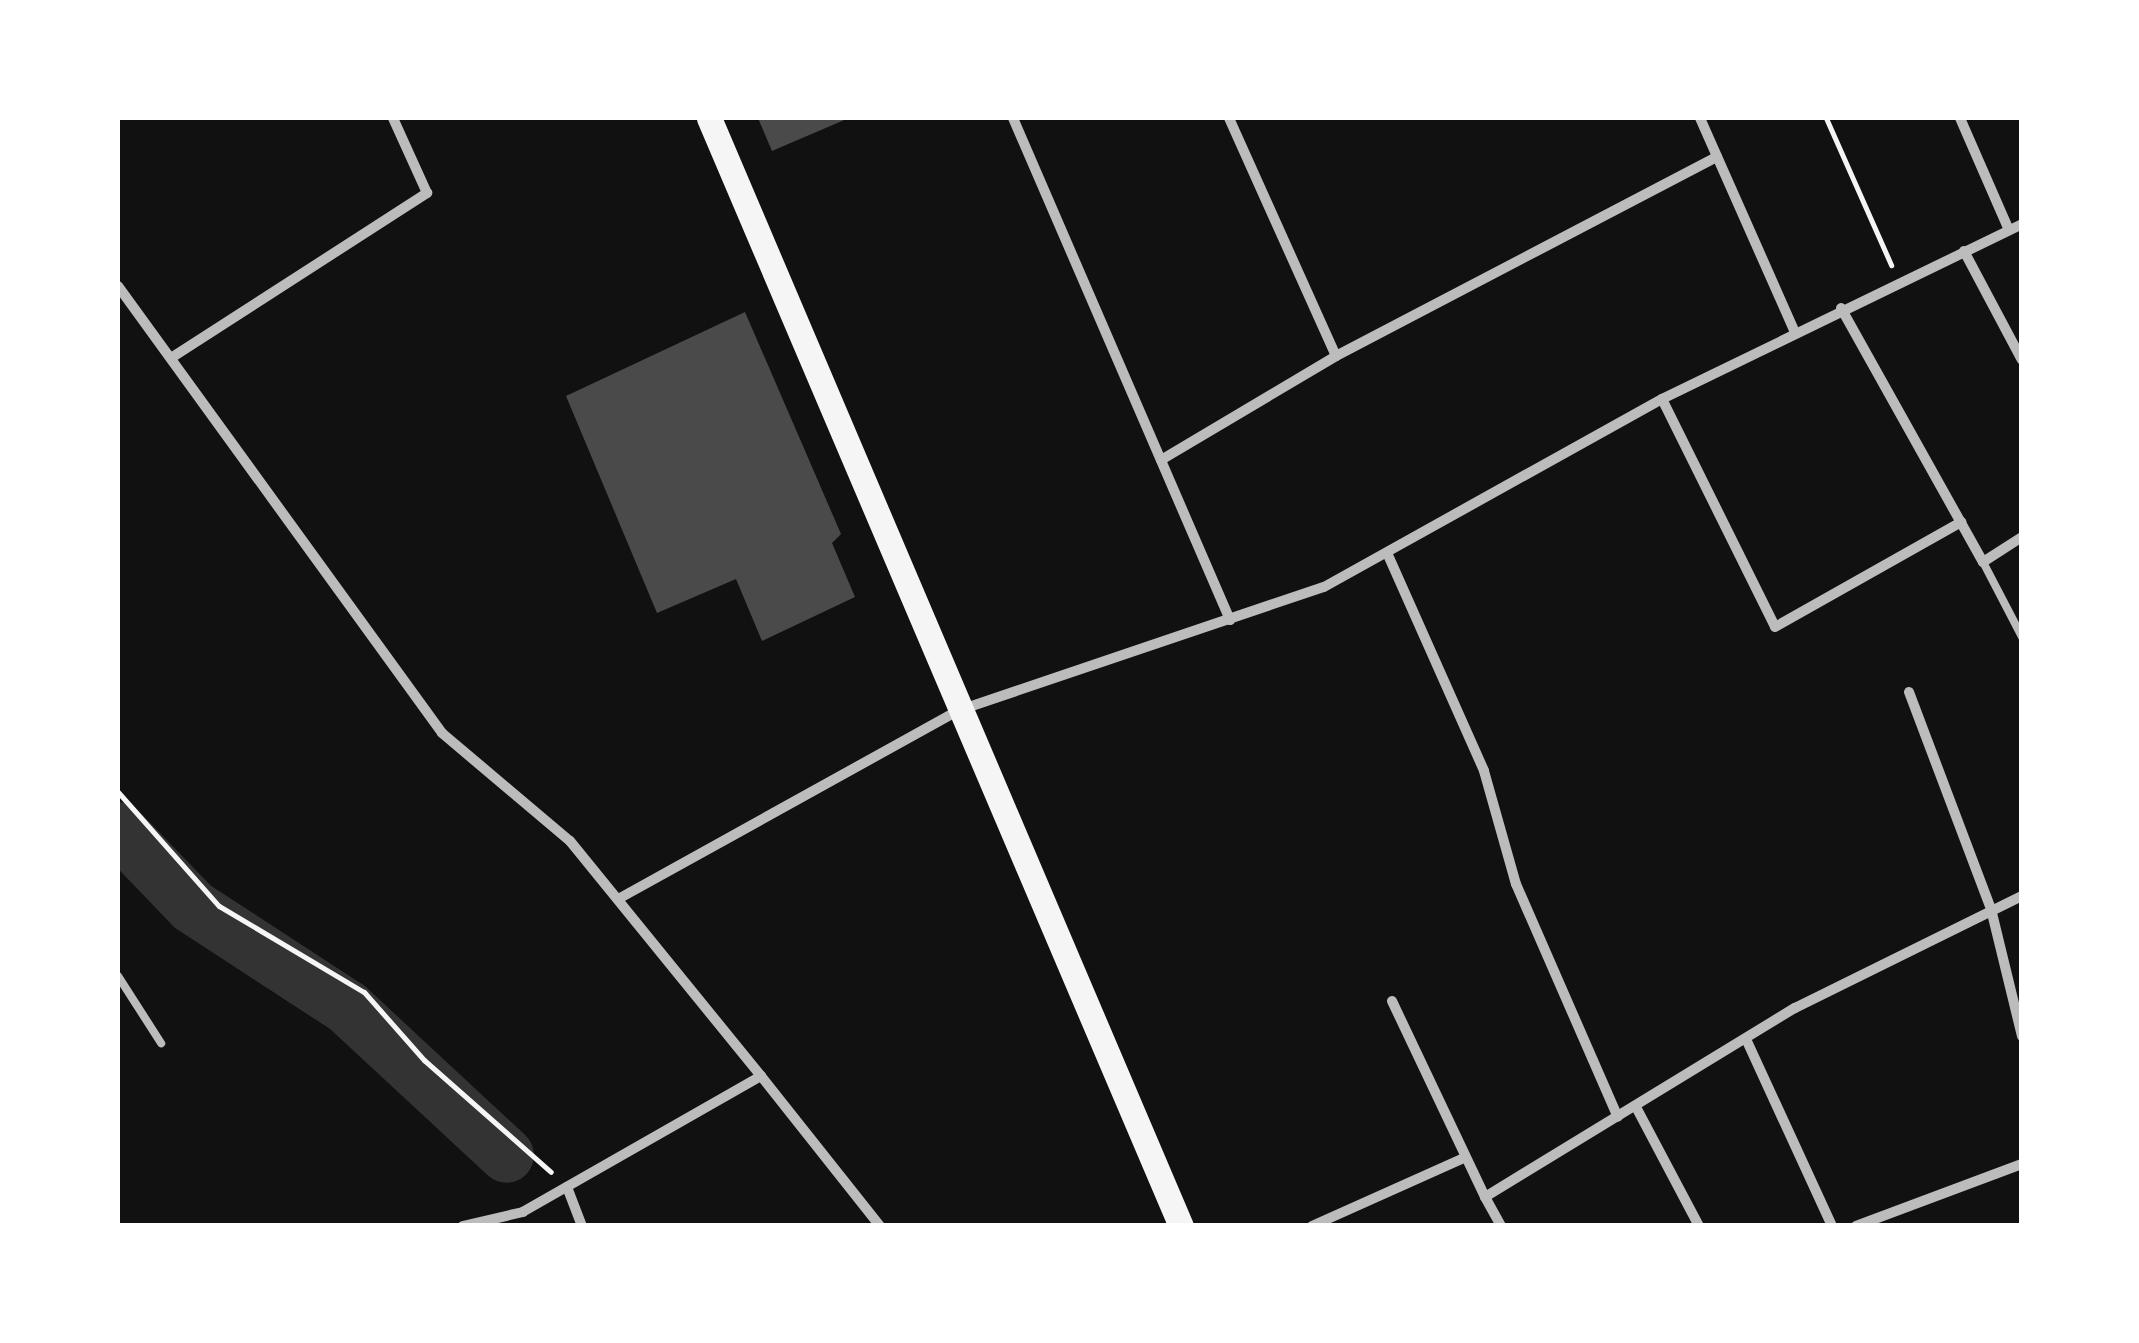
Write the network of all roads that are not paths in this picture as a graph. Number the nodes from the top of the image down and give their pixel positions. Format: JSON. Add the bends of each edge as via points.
{"nodes":[{"id":1,"x":393,"y":118,"type":"edge"},
{"id":2,"x":710,"y":118,"type":"edge"},
{"id":3,"x":1013,"y":118,"type":"edge"},
{"id":4,"x":1229,"y":118,"type":"edge"},
{"id":5,"x":1700,"y":118,"type":"edge"},
{"id":6,"x":1960,"y":118,"type":"edge"},
{"id":7,"x":1717,"y":156,"type":"junction"},
{"id":8,"x":2022,"y":224,"type":"edge"},
{"id":9,"x":2008,"y":230,"type":"junction"},
{"id":10,"x":1964,"y":251,"type":"junction"},
{"id":11,"x":118,"y":286,"type":"edge"},
{"id":12,"x":1841,"y":308,"type":"junction"},
{"id":13,"x":1795,"y":332,"type":"junction"},
{"id":14,"x":1336,"y":356,"type":"junction"},
{"id":15,"x":171,"y":358,"type":"junction"},
{"id":16,"x":2022,"y":360,"type":"edge"},
{"id":17,"x":1662,"y":399,"type":"junction"},
{"id":18,"x":1162,"y":460,"type":"junction"},
{"id":19,"x":1961,"y":522,"type":"junction"},
{"id":20,"x":2022,"y":537,"type":"edge"},
{"id":21,"x":1388,"y":555,"type":"junction"},
{"id":22,"x":1983,"y":562,"type":"junction"},
{"id":23,"x":1230,"y":620,"type":"junction"},
{"id":24,"x":2022,"y":636,"type":"edge"},
{"id":25,"x":1908,"y":692,"type":"dead end"},
{"id":26,"x":958,"y":711,"type":"junction"},
{"id":27,"x":2022,"y":896,"type":"edge"},
{"id":28,"x":620,"y":898,"type":"junction"},
{"id":29,"x":1991,"y":909,"type":"junction"},
{"id":30,"x":118,"y":976,"type":"edge"},
{"id":31,"x":1392,"y":1002,"type":"dead end"},
{"id":32,"x":2022,"y":1036,"type":"edge"},
{"id":33,"x":1746,"y":1039,"type":"junction"},
{"id":34,"x":161,"y":1043,"type":"dead end"},
{"id":35,"x":762,"y":1076,"type":"junction"},
{"id":36,"x":1636,"y":1106,"type":"junction"},
{"id":37,"x":1618,"y":1117,"type":"junction"},
{"id":38,"x":1464,"y":1158,"type":"junction"},
{"id":39,"x":2022,"y":1164,"type":"edge"},
{"id":40,"x":563,"y":1189,"type":"junction"},
{"id":41,"x":1485,"y":1197,"type":"junction"},
{"id":42,"x":463,"y":1226,"type":"edge"},
{"id":43,"x":582,"y":1226,"type":"edge"},
{"id":44,"x":880,"y":1226,"type":"edge"},
{"id":45,"x":1181,"y":1226,"type":"edge"},
{"id":46,"x":1312,"y":1226,"type":"edge"},
{"id":47,"x":1501,"y":1226,"type":"edge"},
{"id":48,"x":1699,"y":1226,"type":"edge"},
{"id":49,"x":1832,"y":1226,"type":"edge"},
{"id":50,"x":1856,"y":1226,"type":"edge"}],
"edges":[{"from":1,"to":15,"type":"street","via":[[427,193]]},
{"from":2,"to":26,"type":"main road"},
{"from":3,"to":18,"type":"street"},
{"from":4,"to":14,"type":"street"},
{"from":5,"to":7,"type":"street"},
{"from":6,"to":9,"type":"street"},
{"from":7,"to":13,"type":"street"},
{"from":7,"to":14,"type":"street"},
{"from":8,"to":9,"type":"street"},
{"from":9,"to":10,"type":"street"},
{"from":10,"to":12,"type":"street"},
{"from":10,"to":16,"type":"street"},
{"from":11,"to":15,"type":"street"},
{"from":12,"to":13,"type":"street"},
{"from":12,"to":19,"type":"street"},
{"from":13,"to":17,"type":"street"},
{"from":14,"to":18,"type":"street"},
{"from":15,"to":28,"type":"street","via":[[442,733],[570,842]]},
{"from":17,"to":19,"type":"street","via":[[1775,627]]},
{"from":17,"to":21,"type":"street"},
{"from":18,"to":23,"type":"street"},
{"from":19,"to":22,"type":"street"},
{"from":20,"to":22,"type":"street"},
{"from":21,"to":23,"type":"street"},
{"from":21,"to":37,"type":"street","via":[[1484,772],[1516,884]]},
{"from":22,"to":24,"type":"lane"},
{"from":23,"to":26,"type":"street"},
{"from":25,"to":29,"type":"street"},
{"from":26,"to":28,"type":"street"},
{"from":26,"to":45,"type":"main road"},
{"from":27,"to":29,"type":"street"},
{"from":28,"to":35,"type":"street"},
{"from":29,"to":32,"type":"street"},
{"from":29,"to":33,"type":"street"},
{"from":30,"to":34,"type":"lane"},
{"from":31,"to":38,"type":"street"},
{"from":33,"to":36,"type":"street"},
{"from":33,"to":49,"type":"street"},
{"from":35,"to":40,"type":"street"},
{"from":35,"to":44,"type":"street"},
{"from":36,"to":37,"type":"street"},
{"from":36,"to":48,"type":"street"},
{"from":37,"to":41,"type":"street"},
{"from":38,"to":41,"type":"street"},
{"from":38,"to":46,"type":"street"},
{"from":39,"to":50,"type":"street"},
{"from":40,"to":42,"type":"street","via":[[523,1212]]},
{"from":40,"to":43,"type":"street"},
{"from":41,"to":47,"type":"street"}]}
